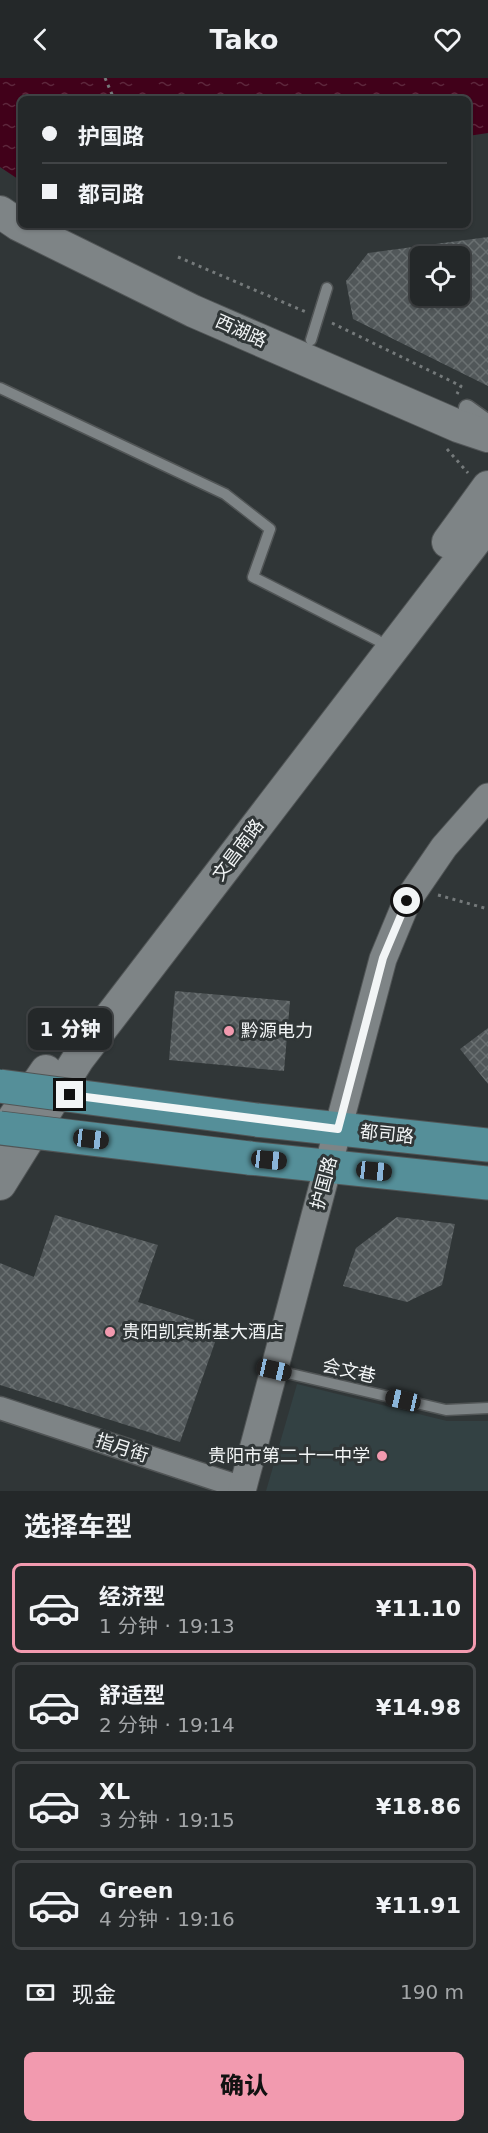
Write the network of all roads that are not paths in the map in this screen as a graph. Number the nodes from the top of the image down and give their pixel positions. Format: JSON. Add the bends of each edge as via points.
{"nodes":[{"id":1,"x":6,"y":204,"type":"edge"},
{"id":2,"x":18,"y":223,"type":"edge"},
{"id":3,"x":25,"y":228,"type":"edge"},
{"id":4,"x":66,"y":228,"type":"edge"},
{"id":5,"x":327,"y":288,"type":"dead end"},
{"id":6,"x":315,"y":329,"type":"junction"},
{"id":7,"x":0,"y":388,"type":"edge"},
{"id":8,"x":476,"y":407,"type":"edge"},
{"id":9,"x":488,"y":435,"type":"edge"},
{"id":10,"x":476,"y":479,"type":"edge"},
{"id":11,"x":488,"y":524,"type":"edge"},
{"id":12,"x":377,"y":640,"type":"junction"},
{"id":13,"x":488,"y":797,"type":"edge"},
{"id":14,"x":0,"y":1086,"type":"edge"},
{"id":15,"x":0,"y":1128,"type":"edge"},
{"id":16,"x":338,"y":1129,"type":"junction"},
{"id":17,"x":0,"y":1138,"type":"edge"},
{"id":18,"x":488,"y":1145,"type":"edge"},
{"id":19,"x":328,"y":1166,"type":"junction"},
{"id":20,"x":488,"y":1183,"type":"edge"},
{"id":21,"x":0,"y":1184,"type":"edge"},
{"id":22,"x":274,"y":1370,"type":"junction"},
{"id":23,"x":0,"y":1408,"type":"edge"},
{"id":24,"x":488,"y":1408,"type":"edge"},
{"id":25,"x":243,"y":1489,"type":"edge"}],
"edges":[{"from":1,"to":2,"type":"main road","name":"西湖路"},
{"from":3,"to":9,"type":"main road","name":"西湖路","via":[[193,310],[458,426]]},
{"from":4,"to":6,"type":"main road","name":"西湖路","via":[[202,294]]},
{"from":5,"to":6,"type":"lane"},
{"from":6,"to":8,"type":"main road","name":"西湖路"},
{"from":7,"to":12,"type":"lane","via":[[225,494],[270,529],[253,577]]},
{"from":10,"to":12,"type":"main road","name":"文昌南路"},
{"from":11,"to":21,"type":"main road","name":"文昌南路","via":[[78,1059]]},
{"from":12,"to":17,"type":"main road","name":"文昌南路","via":[[58,1053]]},
{"from":13,"to":16,"type":"street","name":"护国路","via":[[444,846],[407,901],[383,958]]},
{"from":14,"to":16,"type":"main road","name":"都司路","bridge":true},
{"from":15,"to":19,"type":"main road","bridge":true},
{"from":16,"to":18,"type":"main road","name":"都司路"},
{"from":16,"to":19,"type":"street","name":"护国路"},
{"from":19,"to":20,"type":"main road"},
{"from":19,"to":22,"type":"street","name":"护国路"},
{"from":22,"to":24,"type":"lane","name":"会文巷","via":[[446,1410]]},
{"from":22,"to":25,"type":"street","name":"护国路"},
{"from":23,"to":25,"type":"street","name":"指月街"}]}
